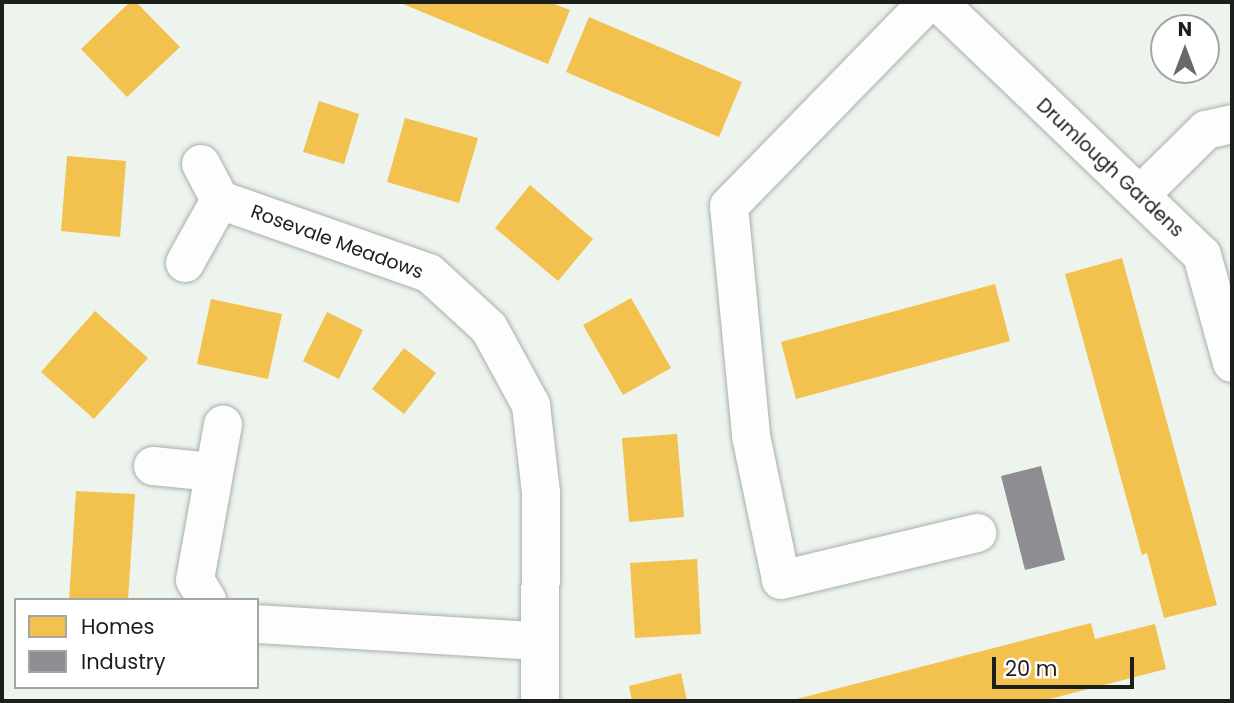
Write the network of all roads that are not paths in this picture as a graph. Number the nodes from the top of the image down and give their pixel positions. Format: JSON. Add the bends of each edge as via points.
{"nodes":[{"id":1,"x":928,"y":2,"type":"edge"},
{"id":2,"x":938,"y":2,"type":"edge"},
{"id":3,"x":1232,"y":124,"type":"edge"},
{"id":4,"x":201,"y":164,"type":"dead end"},
{"id":5,"x":1140,"y":195,"type":"junction"},
{"id":6,"x":220,"y":200,"type":"junction"},
{"id":7,"x":185,"y":263,"type":"dead end"},
{"id":8,"x":1232,"y":363,"type":"edge"},
{"id":9,"x":223,"y":424,"type":"dead end"},
{"id":10,"x":153,"y":466,"type":"dead end"},
{"id":11,"x":212,"y":472,"type":"junction"},
{"id":12,"x":977,"y":533,"type":"dead end"},
{"id":13,"x":207,"y":598,"type":"edge"},
{"id":14,"x":259,"y":624,"type":"edge"},
{"id":15,"x":538,"y":641,"type":"junction"},
{"id":16,"x":540,"y":701,"type":"edge"}],
"edges":[{"from":1,"to":12,"type":"street","via":[[729,206],[730,218],[751,436],[781,580]]},
{"from":2,"to":5,"type":"street","name":"Drumlough Gardens"},
{"from":3,"to":5,"type":"street","via":[[1206,130]]},
{"from":4,"to":6,"type":"street"},
{"from":5,"to":8,"type":"street","name":"Drumlough Gardens","via":[[1202,255]]},
{"from":6,"to":7,"type":"street"},
{"from":6,"to":15,"type":"street","name":"Rosevale Meadows","via":[[429,273],[489,328],[531,405],[541,493]]},
{"from":9,"to":11,"type":"street"},
{"from":10,"to":11,"type":"street"},
{"from":11,"to":13,"type":"street","via":[[195,580]]},
{"from":14,"to":15,"type":"street"},
{"from":15,"to":16,"type":"street","name":"Rosevale Meadows"}]}
